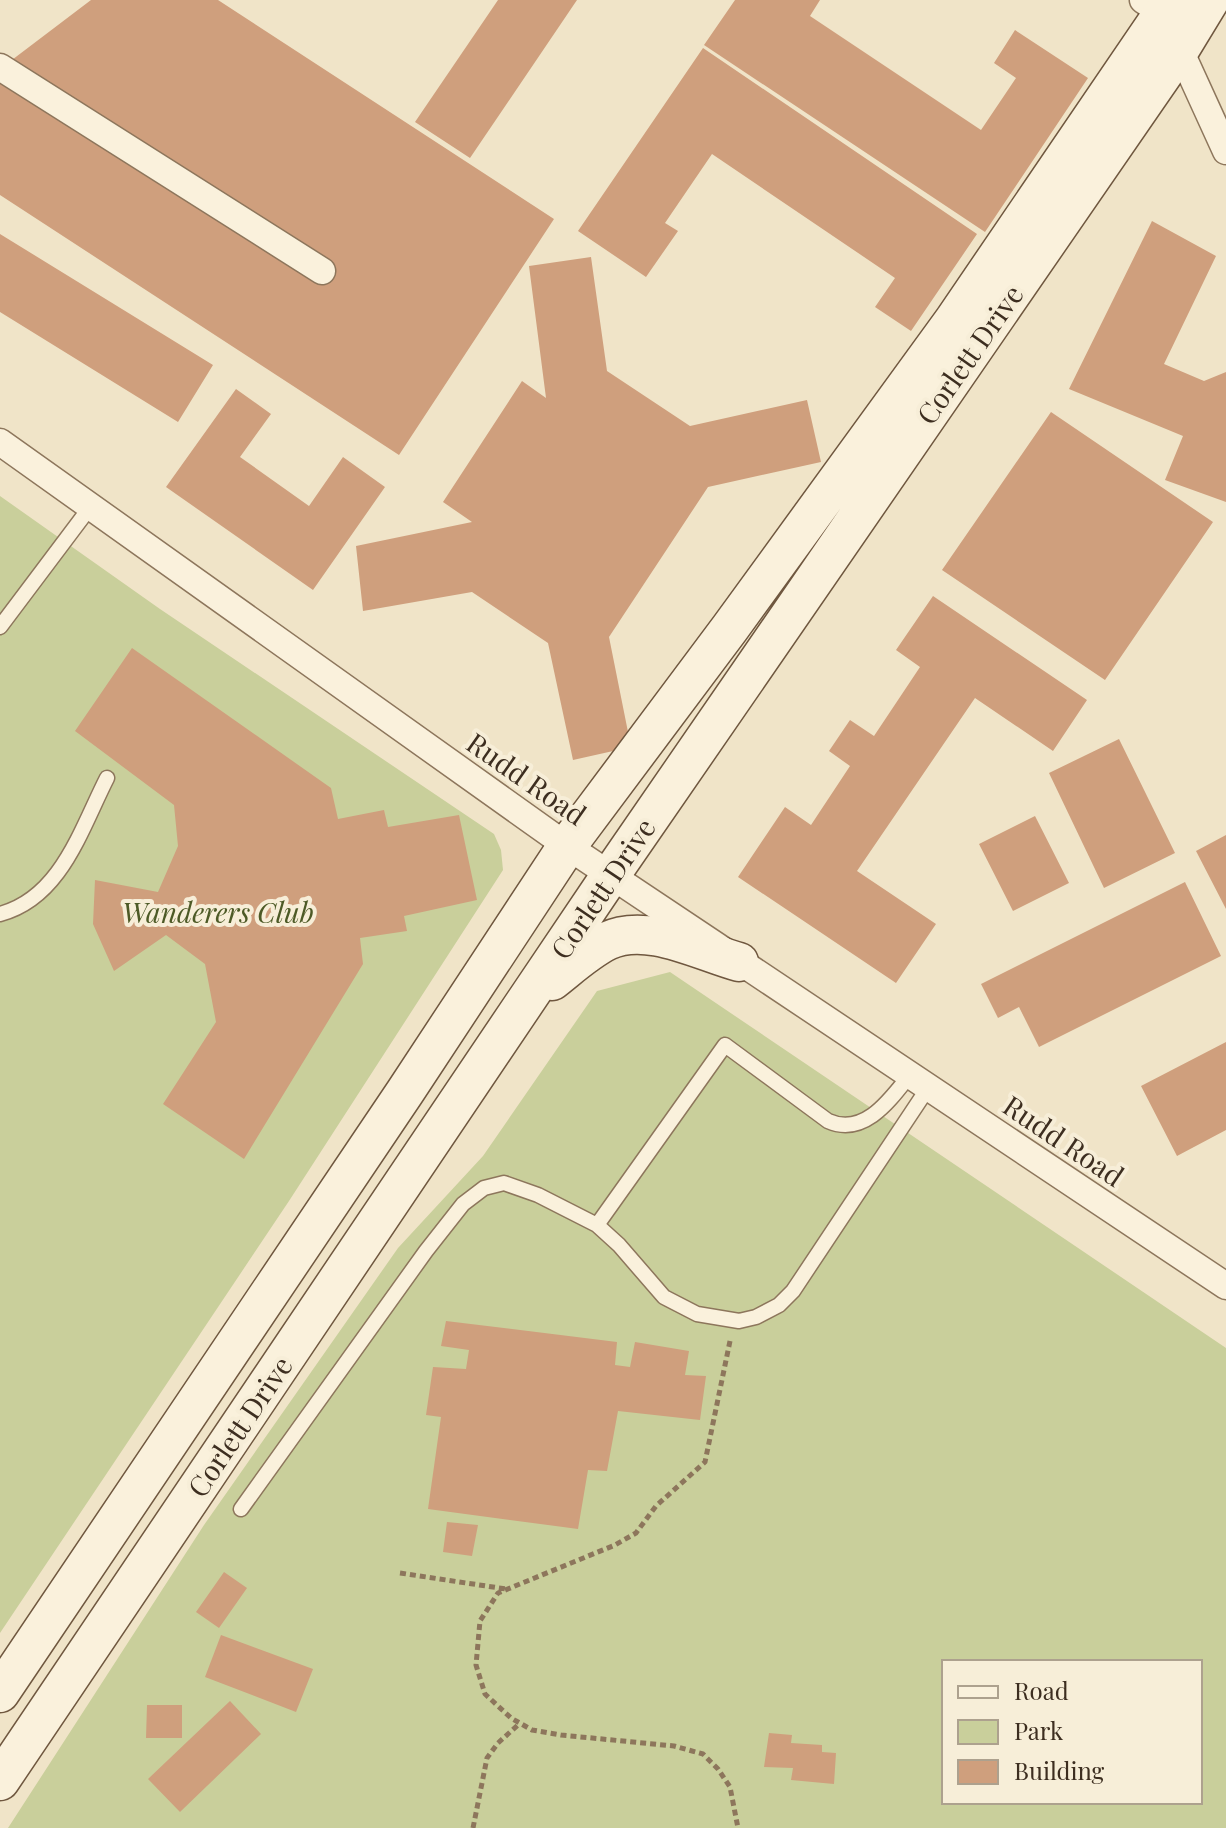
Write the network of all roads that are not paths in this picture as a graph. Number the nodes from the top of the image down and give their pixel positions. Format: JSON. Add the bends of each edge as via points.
{"nodes":[{"id":1,"x":1210,"y":0,"type":"edge"},
{"id":2,"x":1159,"y":4,"type":"edge"},
{"id":3,"x":1179,"y":51,"type":"junction"},
{"id":4,"x":0,"y":67,"type":"edge"},
{"id":5,"x":1226,"y":151,"type":"edge"},
{"id":6,"x":322,"y":271,"type":"dead end"},
{"id":7,"x":0,"y":442,"type":"edge"},
{"id":8,"x":91,"y":506,"type":"junction"},
{"id":9,"x":0,"y":627,"type":"edge"},
{"id":10,"x":107,"y":778,"type":"dead end"},
{"id":11,"x":567,"y":846,"type":"junction"},
{"id":12,"x":610,"y":876,"type":"junction"},
{"id":13,"x":0,"y":914,"type":"edge"},
{"id":14,"x":739,"y":962,"type":"junction"},
{"id":15,"x":510,"y":1024,"type":"junction"},
{"id":16,"x":918,"y":1082,"type":"junction"},
{"id":17,"x":597,"y":1225,"type":"junction"},
{"id":18,"x":1226,"y":1286,"type":"edge"},
{"id":19,"x":241,"y":1509,"type":"dead end"},
{"id":20,"x":0,"y":1693,"type":"edge"},
{"id":21,"x":0,"y":1781,"type":"edge"}],
"edges":[{"from":1,"to":3,"type":"main road","name":"Corlett Drive"},
{"from":2,"to":3,"type":"street"},
{"from":2,"to":11,"type":"main road","name":"Corlett Drive","via":[[945,332]]},
{"from":3,"to":5,"type":"street"},
{"from":3,"to":12,"type":"main road","name":"Corlett Drive"},
{"from":4,"to":6,"type":"street"},
{"from":7,"to":8,"type":"street","name":"Rudd Road"},
{"from":8,"to":9,"type":"lane"},
{"from":8,"to":11,"type":"street","name":"Rudd Road"},
{"from":10,"to":13,"type":"lane","via":[[58,874],[34,899]]},
{"from":11,"to":12,"type":"street","name":"Rudd Road"},
{"from":11,"to":20,"type":"main road","name":"Corlett Drive"},
{"from":12,"to":14,"type":"street","name":"Rudd Road"},
{"from":12,"to":15,"type":"main road","name":"Corlett Drive"},
{"from":14,"to":15,"type":"main road","via":[[646,933],[627,935],[586,954]]},
{"from":14,"to":16,"type":"street","name":"Rudd Road"},
{"from":15,"to":21,"type":"main road","name":"Corlett Drive"},
{"from":16,"to":17,"type":"lane","via":[[874,1115],[838,1125],[725,1045]]},
{"from":16,"to":17,"type":"lane","via":[[793,1291],[756,1317],[734,1320],[697,1314],[664,1297]]},
{"from":16,"to":18,"type":"street","name":"Rudd Road"},
{"from":17,"to":19,"type":"lane","via":[[504,1183],[484,1188],[463,1204]]}]}
